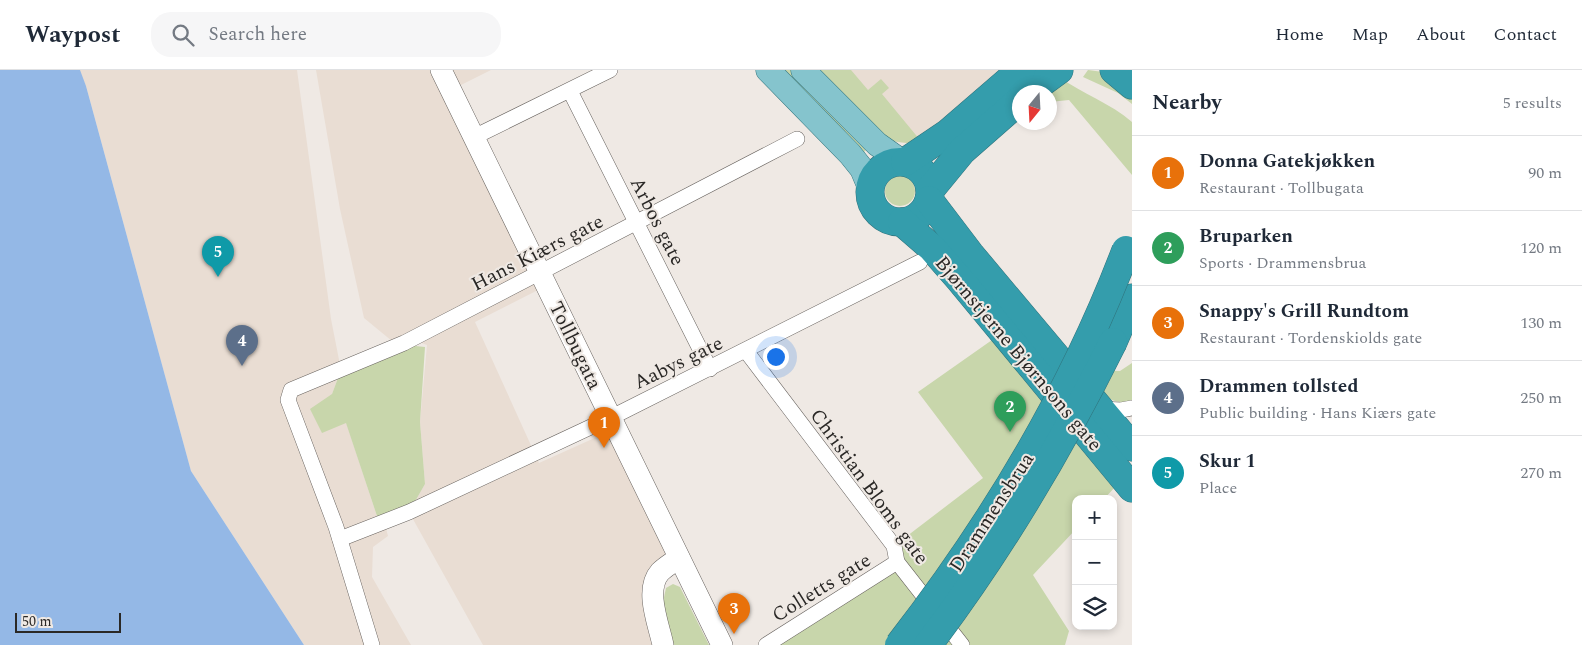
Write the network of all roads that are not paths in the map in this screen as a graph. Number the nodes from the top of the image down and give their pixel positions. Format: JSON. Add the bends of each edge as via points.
{"nodes":[{"id":1,"x":441,"y":70,"type":"edge"},
{"id":2,"x":610,"y":70,"type":"edge"},
{"id":3,"x":768,"y":70,"type":"edge"},
{"id":4,"x":803,"y":70,"type":"edge"},
{"id":5,"x":1021,"y":70,"type":"edge"},
{"id":6,"x":1058,"y":70,"type":"edge"},
{"id":7,"x":1114,"y":70,"type":"edge"},
{"id":8,"x":1039,"y":85,"type":"edge"},
{"id":9,"x":1132,"y":85,"type":"edge"},
{"id":10,"x":570,"y":91,"type":"junction"},
{"id":11,"x":1012,"y":108,"type":"edge"},
{"id":12,"x":474,"y":137,"type":"junction"},
{"id":13,"x":797,"y":139,"type":"dead end"},
{"id":14,"x":903,"y":162,"type":"junction"},
{"id":15,"x":870,"y":188,"type":"junction"},
{"id":16,"x":930,"y":195,"type":"junction"},
{"id":17,"x":902,"y":222,"type":"junction"},
{"id":18,"x":637,"y":223,"type":"junction"},
{"id":19,"x":1132,"y":234,"type":"edge"},
{"id":20,"x":920,"y":262,"type":"dead end"},
{"id":21,"x":541,"y":272,"type":"junction"},
{"id":22,"x":1132,"y":298,"type":"edge"},
{"id":23,"x":746,"y":352,"type":"junction"},
{"id":24,"x":710,"y":369,"type":"junction"},
{"id":25,"x":1132,"y":408,"type":"edge"},
{"id":26,"x":1101,"y":409,"type":"junction"},
{"id":27,"x":612,"y":418,"type":"junction"},
{"id":28,"x":1121,"y":438,"type":"edge"},
{"id":29,"x":1132,"y":488,"type":"edge"},
{"id":30,"x":340,"y":539,"type":"junction"},
{"id":31,"x":679,"y":558,"type":"junction"},
{"id":32,"x":897,"y":562,"type":"junction"},
{"id":33,"x":372,"y":645,"type":"edge"},
{"id":34,"x":663,"y":645,"type":"edge"},
{"id":35,"x":722,"y":645,"type":"edge"},
{"id":36,"x":766,"y":645,"type":"edge"},
{"id":37,"x":899,"y":645,"type":"edge"},
{"id":38,"x":928,"y":645,"type":"edge"},
{"id":39,"x":962,"y":645,"type":"edge"}],
"edges":[{"from":1,"to":12,"type":"main road","name":"Tollbugata"},
{"from":2,"to":10,"type":"street"},
{"from":3,"to":15,"type":"main road","via":[[850,154],[862,169]]},
{"from":4,"to":14,"type":"main road","via":[[878,144]]},
{"from":5,"to":14,"type":"highway","via":[[948,133]]},
{"from":6,"to":8,"type":"highway"},
{"from":7,"to":9,"type":"highway"},
{"from":10,"to":12,"type":"street"},
{"from":10,"to":18,"type":"street","name":"Arbos gate"},
{"from":11,"to":16,"type":"highway","via":[[962,151]]},
{"from":12,"to":21,"type":"main road","name":"Tollbugata"},
{"from":13,"to":18,"type":"street","name":"Hans Kiærs gate"},
{"from":14,"to":15,"type":"highway","via":[[880,168]]},
{"from":14,"to":16,"type":"highway","via":[[920,169],[929,182]]},
{"from":15,"to":17,"type":"highway","via":[[874,208],[891,221]]},
{"from":16,"to":17,"type":"highway","via":[[921,213]]},
{"from":16,"to":26,"type":"highway","name":"Bjørnstjerne Bjørnsons gate","via":[[970,254]]},
{"from":17,"to":28,"type":"highway","name":"Bjørnstjerne Bjørnsons gate","via":[[932,248],[954,274]]},
{"from":18,"to":21,"type":"street","name":"Hans Kiærs gate"},
{"from":18,"to":24,"type":"street","name":"Arbos gate"},
{"from":19,"to":37,"type":"highway","name":"Drammensbrua","bridge":true,"via":[[1081,357],[1032,450],[960,562]]},
{"from":20,"to":23,"type":"street","name":"Aabys gate"},
{"from":21,"to":27,"type":"main road","name":"Tollbugata"},
{"from":21,"to":30,"type":"street","name":"Hans Kiærs gate","via":[[398,346],[292,390],[288,400]]},
{"from":22,"to":38,"type":"highway","name":"Drammensbrua","bridge":true,"via":[[1091,388],[1051,462],[1001,542]]},
{"from":23,"to":24,"type":"street","name":"Aabys gate"},
{"from":23,"to":32,"type":"street","name":"Christian Bloms gate","via":[[894,546]]},
{"from":24,"to":27,"type":"street","name":"Aabys gate"},
{"from":25,"to":26,"type":"street"},
{"from":26,"to":28,"type":"highway","name":"Bjørnstjerne Bjørnsons gate"},
{"from":27,"to":30,"type":"street","name":"Aabys gate","via":[[409,512]]},
{"from":27,"to":31,"type":"main road","name":"Tollbugata"},
{"from":28,"to":29,"type":"highway","name":"Bjørnstjerne Bjørnsons gate"},
{"from":30,"to":33,"type":"street"},
{"from":31,"to":34,"type":"main road","via":[[660,573],[653,585]]},
{"from":31,"to":35,"type":"main road","name":"Tollbugata"},
{"from":32,"to":36,"type":"street","name":"Colletts gate"},
{"from":32,"to":39,"type":"street","name":"Christian Bloms gate"}]}
